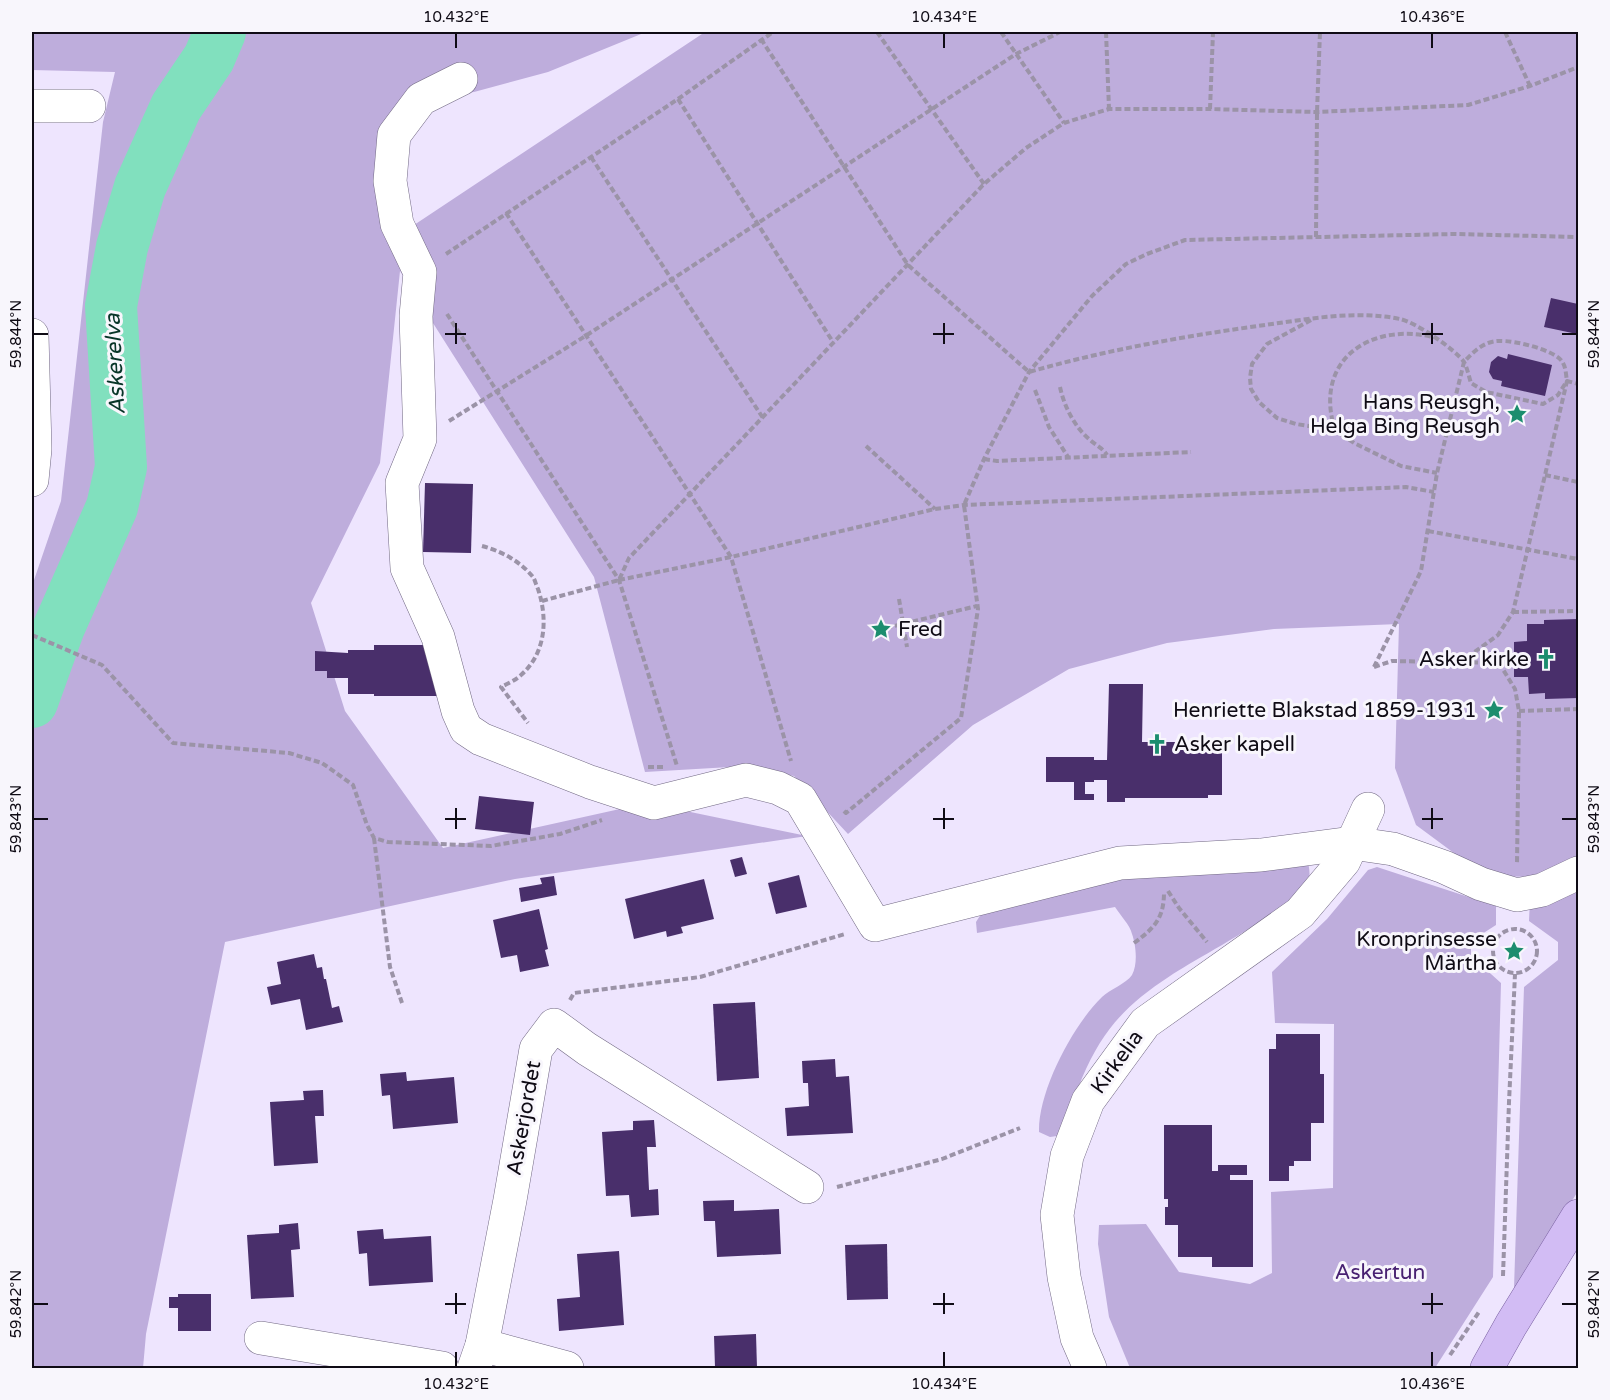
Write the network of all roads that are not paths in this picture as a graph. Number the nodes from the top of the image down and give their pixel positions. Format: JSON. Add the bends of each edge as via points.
{"nodes":[{"id":1,"x":461,"y":79,"type":"dead end"},
{"id":2,"x":32,"y":106,"type":"edge"},
{"id":3,"x":89,"y":106,"type":"dead end"},
{"id":4,"x":32,"y":335,"type":"edge"},
{"id":5,"x":32,"y":347,"type":"edge"},
{"id":6,"x":32,"y":480,"type":"edge"},
{"id":7,"x":1368,"y":810,"type":"dead end"},
{"id":8,"x":1352,"y":843,"type":"junction"},
{"id":9,"x":1578,"y":873,"type":"edge"},
{"id":10,"x":807,"y":1187,"type":"road end"},
{"id":11,"x":1578,"y":1216,"type":"edge"},
{"id":12,"x":261,"y":1338,"type":"dead end"},
{"id":13,"x":478,"y":1357,"type":"edge"},
{"id":14,"x":442,"y":1368,"type":"edge"},
{"id":15,"x":567,"y":1368,"type":"edge"},
{"id":16,"x":1090,"y":1368,"type":"edge"},
{"id":17,"x":1487,"y":1368,"type":"edge"}],
"edges":[{"from":1,"to":8,"type":"street","via":[[422,99],[394,135],[390,181],[397,224],[420,272],[416,316],[420,439],[402,483],[407,568],[438,637],[466,729],[481,739],[590,782],[654,803],[746,780],[778,788],[800,799],[874,925],[1120,863],[1261,855]]},
{"from":2,"to":3,"type":"street"},
{"from":4,"to":5,"type":"street"},
{"from":5,"to":6,"type":"street"},
{"from":7,"to":8,"type":"street","name":"Kirkelia"},
{"from":8,"to":9,"type":"street","via":[[1393,849],[1517,895],[1542,890]]},
{"from":8,"to":16,"type":"street","name":"Kirkelia","via":[[1344,861],[1300,913],[1145,1023],[1088,1101],[1067,1156],[1057,1215],[1064,1277],[1077,1338]]},
{"from":10,"to":13,"type":"street","name":"Askerjordet","via":[[554,1025],[536,1049]]},
{"from":11,"to":17,"type":"main road"},
{"from":12,"to":14,"type":"street"},
{"from":13,"to":15,"type":"street"}]}
